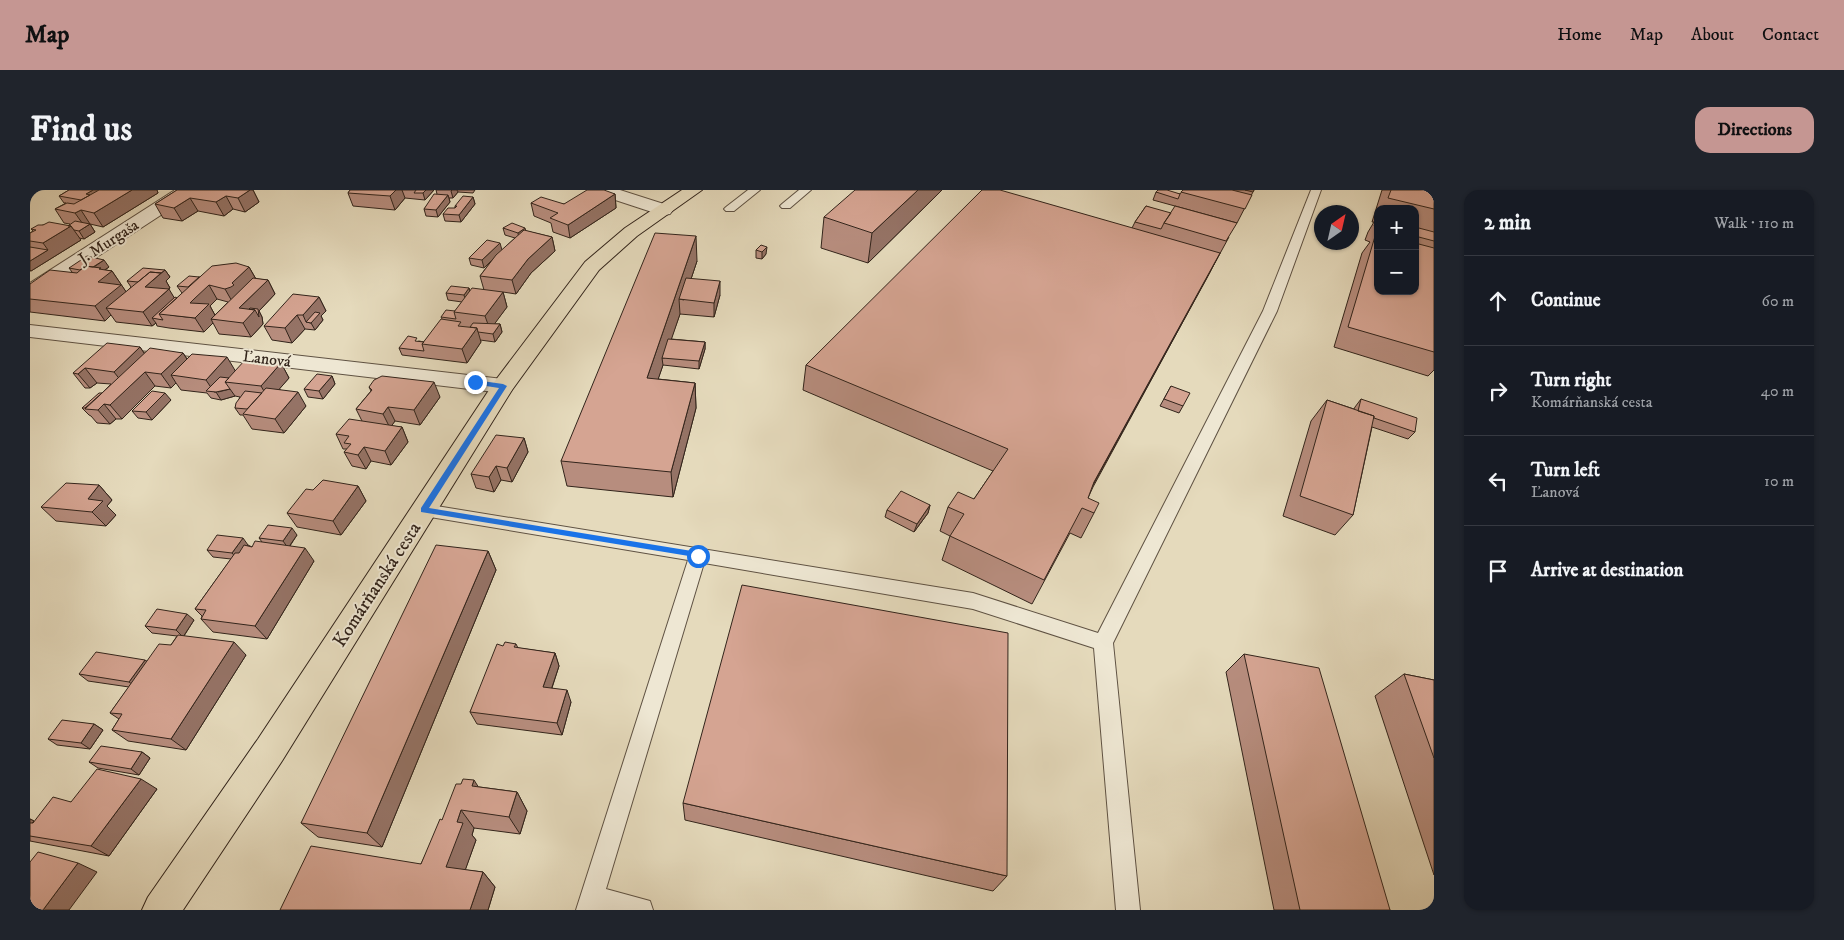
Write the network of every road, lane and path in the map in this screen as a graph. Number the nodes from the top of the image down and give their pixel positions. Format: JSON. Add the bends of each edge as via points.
{"nodes":[{"id":1,"x":187,"y":190,"type":"edge"},
{"id":2,"x":603,"y":190,"type":"edge"},
{"id":3,"x":693,"y":190,"type":"edge"},
{"id":4,"x":755,"y":190,"type":"edge"},
{"id":5,"x":806,"y":190,"type":"edge"},
{"id":6,"x":1316,"y":190,"type":"edge"},
{"id":7,"x":786,"y":206,"type":"dead end"},
{"id":8,"x":730,"y":209,"type":"dead end"},
{"id":9,"x":664,"y":210,"type":"junction"},
{"id":10,"x":30,"y":292,"type":"edge"},
{"id":11,"x":30,"y":330,"type":"edge"},
{"id":12,"x":503,"y":386,"type":"junction"},
{"id":13,"x":424,"y":510,"type":"junction"},
{"id":14,"x":698,"y":556,"type":"junction"},
{"id":15,"x":1103,"y":643,"type":"junction"},
{"id":16,"x":590,"y":904,"type":"edge"},
{"id":17,"x":161,"y":910,"type":"edge"},
{"id":18,"x":641,"y":910,"type":"edge"},
{"id":19,"x":1128,"y":910,"type":"edge"}],
"edges":[{"from":1,"to":10,"type":"street","name":"J. Murgaša"},
{"from":2,"to":9,"type":"street"},
{"from":3,"to":9,"type":"main road","name":"Komárňanská cesta"},
{"from":4,"to":8,"type":"lane"},
{"from":5,"to":7,"type":"lane"},
{"from":6,"to":15,"type":"lane","via":[[1270,311]]},
{"from":9,"to":12,"type":"main road","name":"Komárňanská cesta","via":[[631,232],[592,266]]},
{"from":11,"to":12,"type":"street","name":"Ľanová"},
{"from":12,"to":13,"type":"main road","name":"Komárňanská cesta"},
{"from":13,"to":14,"type":"lane"},
{"from":13,"to":17,"type":"main road","name":"Komárňanská cesta","via":[[270,750]]},
{"from":14,"to":15,"type":"lane","via":[[973,601]]},
{"from":14,"to":16,"type":"lane"},
{"from":15,"to":19,"type":"lane"},
{"from":16,"to":18,"type":"lane"}]}
